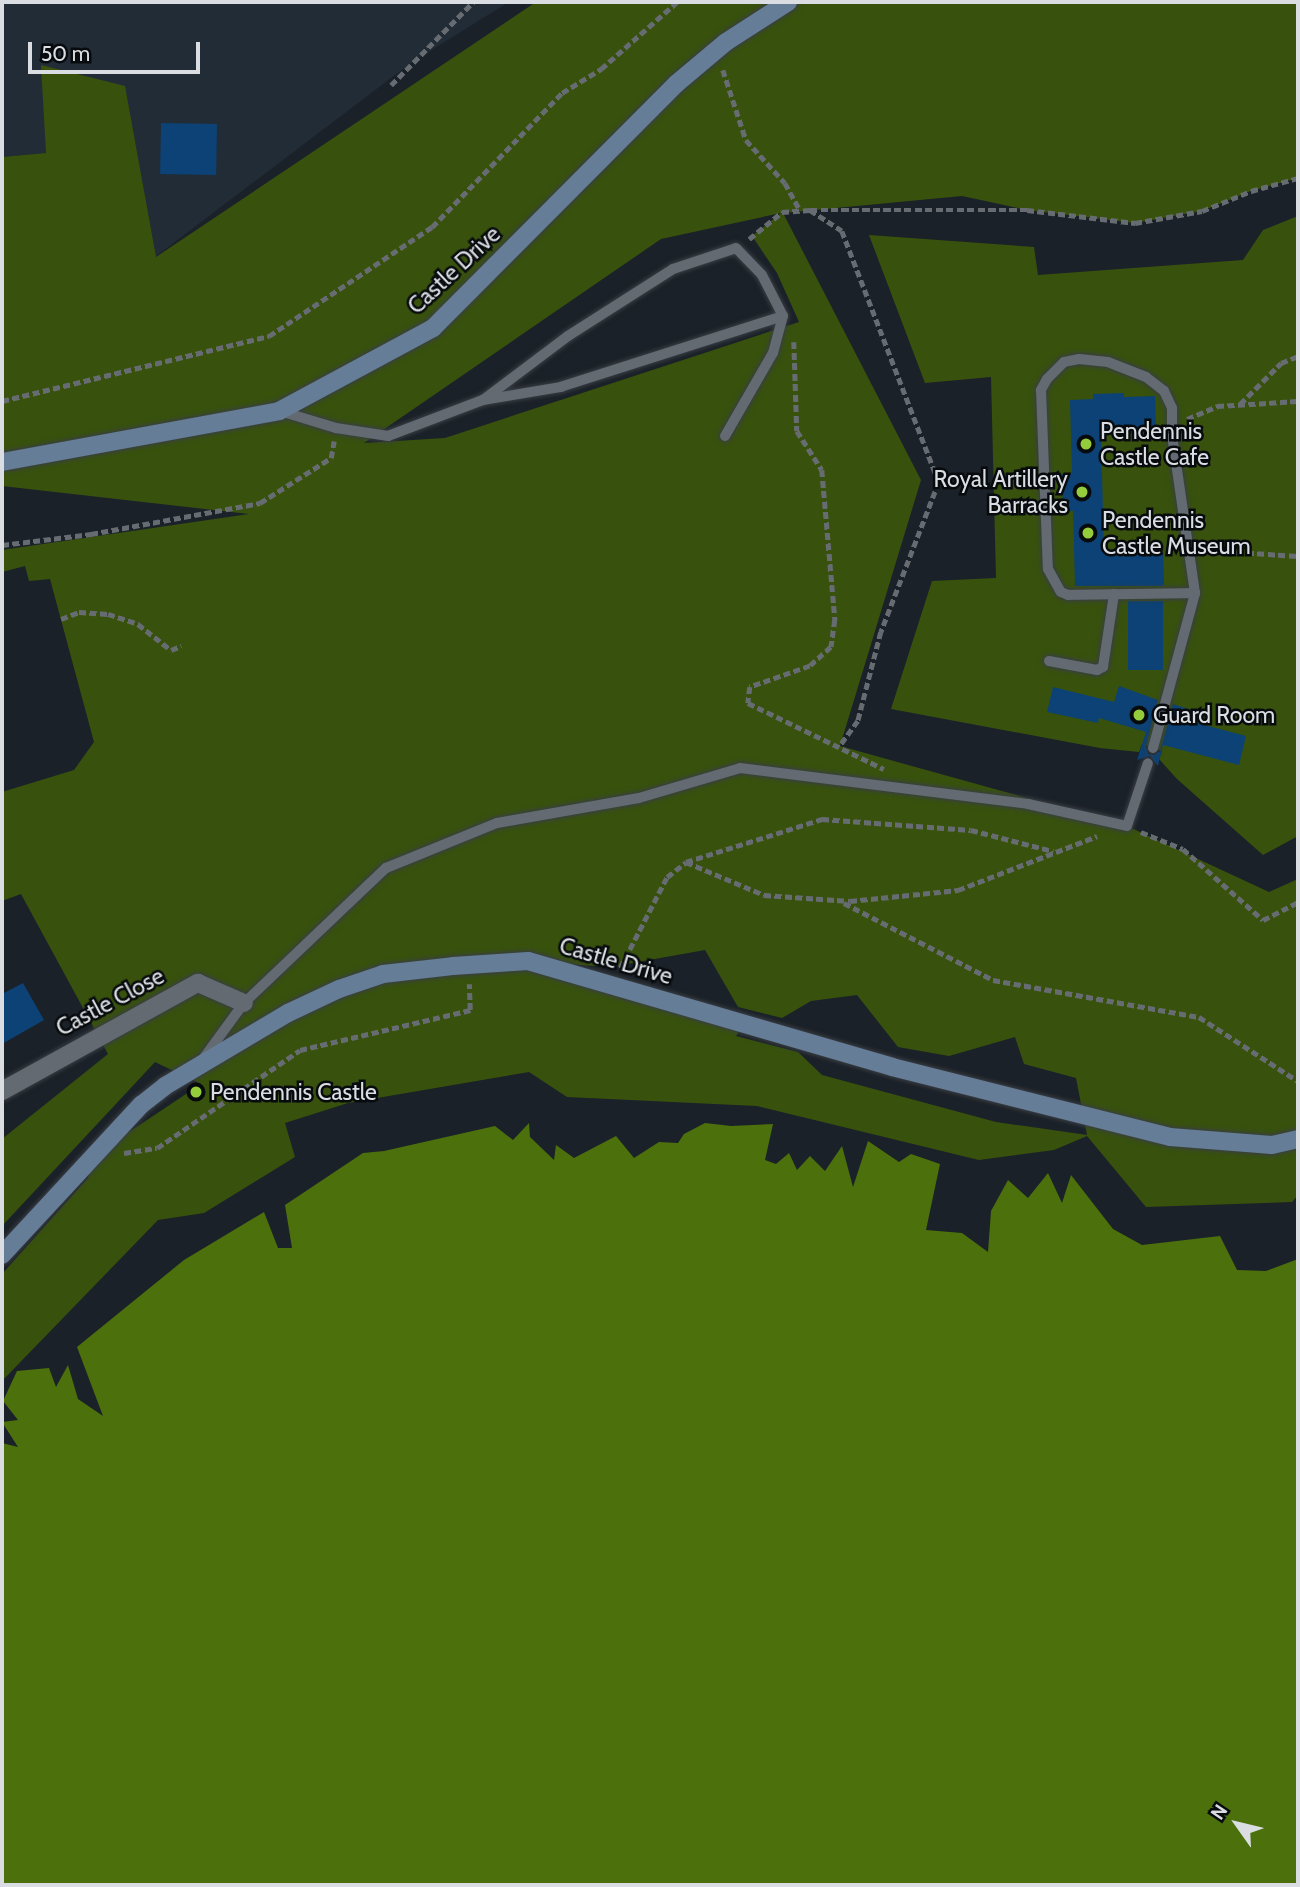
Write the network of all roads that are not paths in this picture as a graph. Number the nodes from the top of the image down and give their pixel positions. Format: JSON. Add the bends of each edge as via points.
{"nodes":[{"id":1,"x":788,"y":2,"type":"edge"},
{"id":2,"x":783,"y":316,"type":"junction"},
{"id":3,"x":483,"y":400,"type":"junction"},
{"id":4,"x":279,"y":411,"type":"junction"},
{"id":5,"x":725,"y":436,"type":"dead end"},
{"id":6,"x":2,"y":462,"type":"edge"},
{"id":7,"x":1195,"y":593,"type":"junction"},
{"id":8,"x":1114,"y":594,"type":"junction"},
{"id":9,"x":1049,"y":661,"type":"dead end"},
{"id":10,"x":1153,"y":748,"type":"dead end"},
{"id":11,"x":1148,"y":763,"type":"dead end"},
{"id":12,"x":244,"y":1003,"type":"junction"},
{"id":13,"x":196,"y":1068,"type":"junction"},
{"id":14,"x":2,"y":1091,"type":"edge"},
{"id":15,"x":1298,"y":1139,"type":"edge"},
{"id":16,"x":2,"y":1255,"type":"edge"}],
"edges":[{"from":1,"to":4,"type":"street","name":"Castle Drive","via":[[716,49],[676,84],[433,328]]},
{"from":2,"to":3,"type":"lane","via":[[561,387]]},
{"from":2,"to":3,"type":"lane","via":[[762,275],[736,248],[673,269],[568,336]]},
{"from":2,"to":5,"type":"lane","via":[[773,353]]},
{"from":3,"to":4,"type":"lane","via":[[388,436],[336,428]]},
{"from":4,"to":6,"type":"street","name":"Castle Drive"},
{"from":7,"to":8,"type":"lane"},
{"from":7,"to":8,"type":"lane","via":[[1172,408],[1164,391],[1146,377],[1108,362],[1079,359],[1065,362],[1041,390],[1048,569],[1061,592],[1068,595]]},
{"from":7,"to":10,"type":"lane"},
{"from":8,"to":9,"type":"lane","via":[[1103,667],[1097,670]]},
{"from":11,"to":12,"type":"lane","via":[[1127,827],[1028,804],[740,768],[639,797],[496,822],[386,868]]},
{"from":12,"to":13,"type":"lane"},
{"from":12,"to":14,"type":"street","name":"Castle Close","via":[[198,983]]},
{"from":13,"to":15,"type":"street","name":"Castle Drive","via":[[288,1013],[383,974],[528,961],[892,1067],[1170,1137],[1272,1145]]},
{"from":13,"to":16,"type":"street","name":"Castle Drive","via":[[141,1105]]}]}
